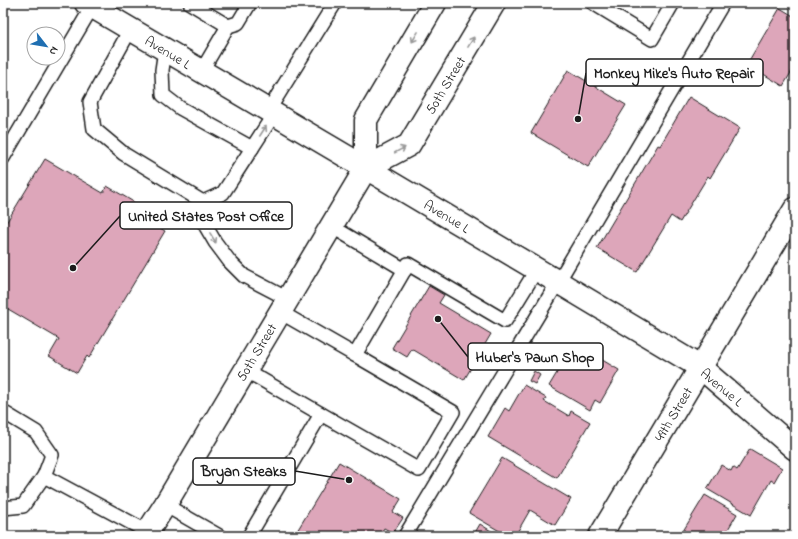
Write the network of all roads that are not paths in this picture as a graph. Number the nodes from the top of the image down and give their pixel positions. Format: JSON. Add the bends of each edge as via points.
{"nodes":[{"id":1,"x":190,"y":3,"type":"edge"},
{"id":2,"x":250,"y":3,"type":"edge"},
{"id":3,"x":335,"y":3,"type":"edge"},
{"id":4,"x":435,"y":3,"type":"edge"},
{"id":5,"x":494,"y":3,"type":"edge"},
{"id":6,"x":593,"y":3,"type":"edge"},
{"id":7,"x":673,"y":3,"type":"edge"},
{"id":8,"x":723,"y":3,"type":"edge"},
{"id":9,"x":89,"y":5,"type":"edge"},
{"id":10,"x":228,"y":26,"type":"junction"},
{"id":11,"x":130,"y":30,"type":"junction"},
{"id":12,"x":165,"y":50,"type":"junction"},
{"id":13,"x":201,"y":72,"type":"junction"},
{"id":14,"x":271,"y":112,"type":"junction"},
{"id":15,"x":252,"y":148,"type":"junction"},
{"id":16,"x":3,"y":158,"type":"edge"},
{"id":17,"x":366,"y":168,"type":"junction"},
{"id":18,"x":203,"y":202,"type":"junction"},
{"id":19,"x":795,"y":209,"type":"edge"},
{"id":20,"x":331,"y":226,"type":"junction"},
{"id":21,"x":537,"y":269,"type":"junction"},
{"id":22,"x":405,"y":270,"type":"junction"},
{"id":23,"x":558,"y":282,"type":"junction"},
{"id":24,"x":284,"y":305,"type":"junction"},
{"id":25,"x":355,"y":354,"type":"junction"},
{"id":26,"x":700,"y":367,"type":"junction"},
{"id":27,"x":245,"y":370,"type":"junction"},
{"id":28,"x":3,"y":412,"type":"edge"},
{"id":29,"x":321,"y":414,"type":"junction"},
{"id":30,"x":795,"y":449,"type":"edge"},
{"id":31,"x":44,"y":476,"type":"junction"},
{"id":32,"x":165,"y":505,"type":"junction"},
{"id":33,"x":3,"y":508,"type":"edge"},
{"id":34,"x":146,"y":534,"type":"edge"},
{"id":35,"x":219,"y":536,"type":"edge"},
{"id":36,"x":249,"y":536,"type":"edge"},
{"id":37,"x":405,"y":536,"type":"edge"},
{"id":38,"x":600,"y":536,"type":"edge"}],
"edges":[{"from":1,"to":10,"type":"lane"},
{"from":2,"to":10,"type":"lane","via":[[238,23]]},
{"from":3,"to":14,"type":"lane"},
{"from":4,"to":17,"type":"street","one_way":true,"via":[[366,120]]},
{"from":17,"to":5,"type":"street","name":"50th Street","one_way":true,"via":[[409,145]]},
{"from":6,"to":7,"type":"lane","via":[[652,39]]},
{"from":8,"to":23,"type":"lane"},
{"from":9,"to":11,"type":"street","name":"Avenue L"},
{"from":9,"to":16,"type":"lane"},
{"from":10,"to":13,"type":"lane"},
{"from":11,"to":12,"type":"street","name":"Avenue L"},
{"from":11,"to":18,"type":"lane","via":[[90,102],[94,129],[124,154]]},
{"from":12,"to":13,"type":"street","name":"Avenue L"},
{"from":12,"to":15,"type":"lane","via":[[162,70],[163,95],[180,108]]},
{"from":13,"to":14,"type":"street","name":"Avenue L"},
{"from":15,"to":14,"type":"lane","one_way":true},
{"from":14,"to":17,"type":"street","name":"Avenue L"},
{"from":15,"to":18,"type":"lane","via":[[223,193]]},
{"from":17,"to":20,"type":"street","name":"50th Street"},
{"from":17,"to":21,"type":"street","name":"Avenue L"},
{"from":18,"to":24,"type":"lane","one_way":true,"via":[[205,225],[230,262],[244,276]]},
{"from":19,"to":26,"type":"street","name":"49th Street"},
{"from":20,"to":22,"type":"lane"},
{"from":20,"to":24,"type":"street","name":"50th Street"},
{"from":21,"to":22,"type":"lane","via":[[505,321],[408,264]]},
{"from":21,"to":23,"type":"street","name":"Avenue L"},
{"from":22,"to":25,"type":"lane"},
{"from":23,"to":26,"type":"street","name":"Avenue L"},
{"from":23,"to":37,"type":"lane"},
{"from":24,"to":25,"type":"lane"},
{"from":24,"to":27,"type":"street","name":"50th Street"},
{"from":25,"to":29,"type":"lane","via":[[453,412],[418,470]]},
{"from":26,"to":30,"type":"street","name":"Avenue L"},
{"from":26,"to":38,"type":"street","name":"49th Street"},
{"from":27,"to":29,"type":"lane"},
{"from":27,"to":32,"type":"street","name":"50th Street"},
{"from":28,"to":31,"type":"lane","via":[[36,432],[52,455]]},
{"from":29,"to":36,"type":"lane"},
{"from":31,"to":33,"type":"lane","via":[[23,506]]},
{"from":31,"to":34,"type":"lane"},
{"from":32,"to":34,"type":"street","name":"50th Street"},
{"from":32,"to":35,"type":"lane"}]}
